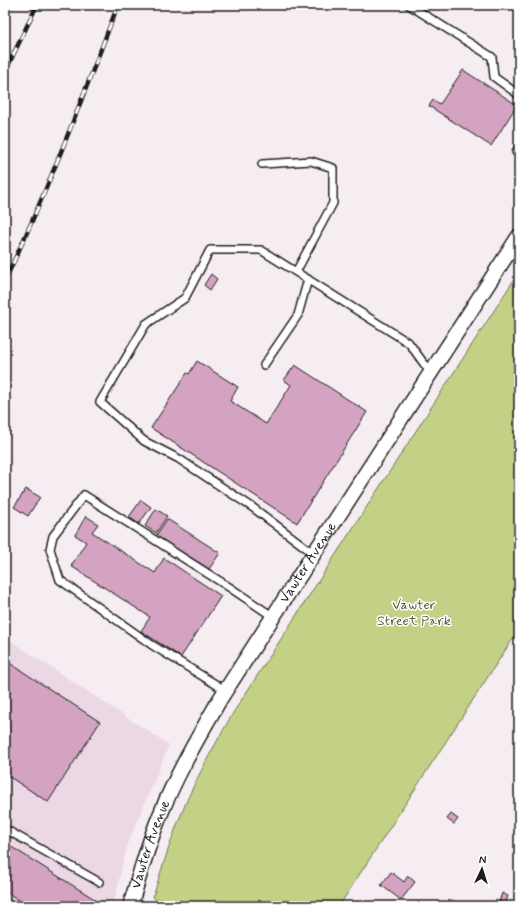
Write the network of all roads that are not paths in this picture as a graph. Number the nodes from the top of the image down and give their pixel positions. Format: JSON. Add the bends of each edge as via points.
{"nodes":[{"id":1,"x":409,"y":5,"type":"edge"},
{"id":2,"x":519,"y":95,"type":"edge"},
{"id":3,"x":262,"y":164,"type":"dead end"},
{"id":4,"x":519,"y":236,"type":"edge"},
{"id":5,"x":296,"y":272,"type":"junction"},
{"id":6,"x":308,"y":279,"type":"junction"},
{"id":7,"x":264,"y":365,"type":"dead end"},
{"id":8,"x":430,"y":372,"type":"junction"},
{"id":9,"x":313,"y":553,"type":"junction"},
{"id":10,"x":272,"y":616,"type":"junction"},
{"id":11,"x":225,"y":690,"type":"junction"},
{"id":12,"x":5,"y":829,"type":"edge"},
{"id":13,"x":99,"y":882,"type":"dead end"},
{"id":14,"x":130,"y":906,"type":"edge"}],
"edges":[{"from":1,"to":2,"type":"lane","via":[[492,57],[494,77]]},
{"from":3,"to":5,"type":"lane","via":[[311,161],[333,168],[333,203]]},
{"from":4,"to":8,"type":"street","name":"Vawter Avenue"},
{"from":5,"to":6,"type":"lane"},
{"from":5,"to":9,"type":"lane","via":[[261,250],[210,250],[185,298],[146,324],[100,402],[144,441],[179,459],[252,507]]},
{"from":6,"to":7,"type":"lane","via":[[298,315]]},
{"from":6,"to":8,"type":"lane","via":[[409,343]]},
{"from":8,"to":9,"type":"street","name":"Vawter Avenue"},
{"from":9,"to":10,"type":"street","name":"Vawter Avenue"},
{"from":10,"to":11,"type":"street","name":"Vawter Avenue"},
{"from":10,"to":11,"type":"lane","via":[[84,495],[53,536],[50,549],[60,580],[152,644]]},
{"from":11,"to":14,"type":"street","name":"Vawter Avenue","via":[[191,750],[161,813]]},
{"from":12,"to":13,"type":"lane"}]}
